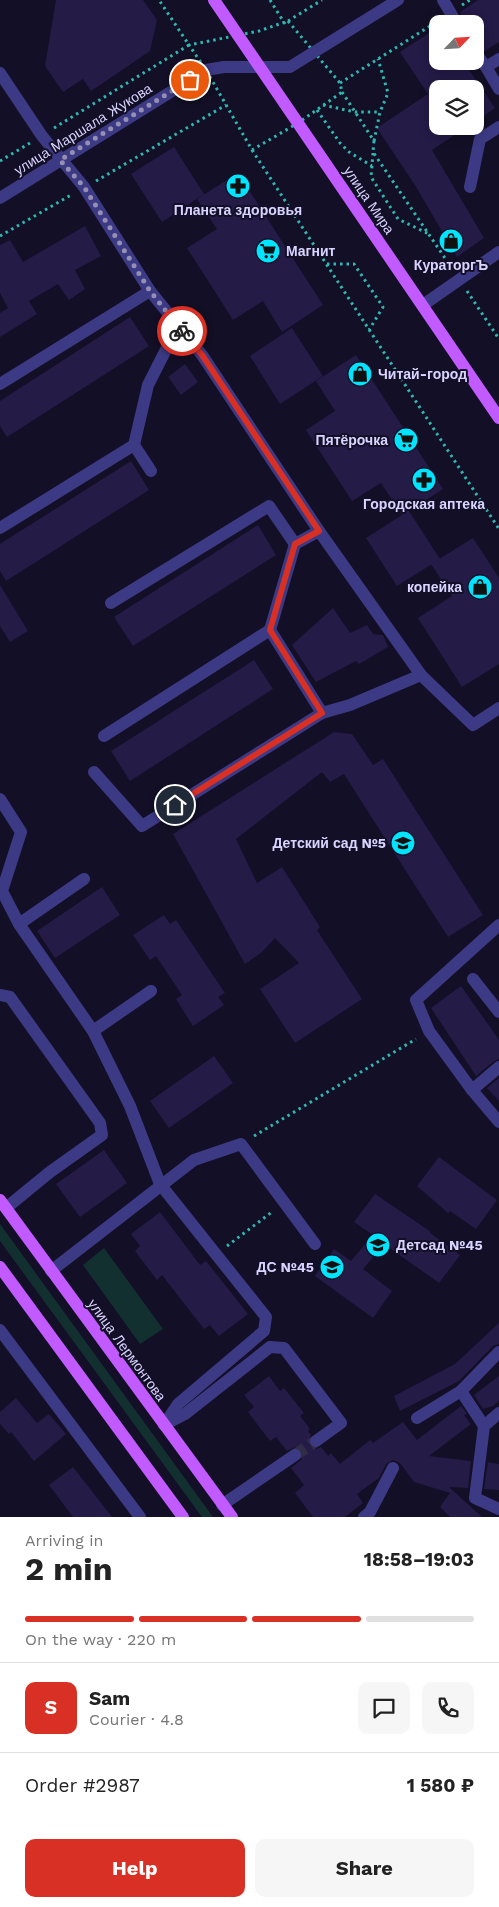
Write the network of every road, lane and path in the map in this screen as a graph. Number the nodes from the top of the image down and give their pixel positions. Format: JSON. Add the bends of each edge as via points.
{"nodes":[{"id":1,"x":159,"y":0,"type":"edge"},
{"id":2,"x":214,"y":0,"type":"edge"},
{"id":3,"x":270,"y":0,"type":"edge"},
{"id":4,"x":322,"y":0,"type":"edge"},
{"id":5,"x":398,"y":0,"type":"edge"},
{"id":6,"x":443,"y":0,"type":"edge"},
{"id":7,"x":470,"y":0,"type":"edge"},
{"id":8,"x":452,"y":15,"type":"joint"},
{"id":9,"x":429,"y":29,"type":"edge"},
{"id":10,"x":378,"y":59,"type":"junction"},
{"id":11,"x":499,"y":59,"type":"edge"},
{"id":12,"x":484,"y":64,"type":"edge"},
{"id":13,"x":486,"y":67,"type":"junction"},
{"id":14,"x":261,"y":69,"type":"junction"},
{"id":15,"x":0,"y":73,"type":"edge"},
{"id":16,"x":340,"y":83,"type":"dead end"},
{"id":17,"x":499,"y":89,"type":"edge"},
{"id":18,"x":342,"y":92,"type":"dead end"},
{"id":19,"x":226,"y":105,"type":"dead end"},
{"id":20,"x":323,"y":105,"type":"dead end"},
{"id":21,"x":317,"y":110,"type":"dead end"},
{"id":22,"x":355,"y":112,"type":"junction"},
{"id":23,"x":380,"y":112,"type":"junction"},
{"id":24,"x":499,"y":127,"type":"edge"},
{"id":25,"x":42,"y":136,"type":"junction"},
{"id":26,"x":374,"y":141,"type":"junction"},
{"id":27,"x":252,"y":150,"type":"dead end"},
{"id":28,"x":373,"y":152,"type":"junction"},
{"id":29,"x":60,"y":160,"type":"junction"},
{"id":30,"x":0,"y":161,"type":"edge"},
{"id":31,"x":372,"y":166,"type":"junction"},
{"id":32,"x":470,"y":186,"type":"dead end"},
{"id":33,"x":84,"y":187,"type":"junction"},
{"id":34,"x":0,"y":198,"type":"edge"},
{"id":35,"x":429,"y":234,"type":"junction"},
{"id":36,"x":0,"y":236,"type":"edge"},
{"id":37,"x":499,"y":252,"type":"edge"},
{"id":38,"x":326,"y":264,"type":"junction"},
{"id":39,"x":459,"y":279,"type":"junction"},
{"id":40,"x":150,"y":291,"type":"junction"},
{"id":41,"x":423,"y":305,"type":"junction"},
{"id":42,"x":178,"y":326,"type":"junction"},
{"id":43,"x":369,"y":330,"type":"junction"},
{"id":44,"x":499,"y":339,"type":"edge"},
{"id":45,"x":0,"y":384,"type":"edge"},
{"id":46,"x":499,"y":418,"type":"edge"},
{"id":47,"x":134,"y":445,"type":"junction"},
{"id":48,"x":151,"y":471,"type":"dead end"},
{"id":49,"x":0,"y":528,"type":"edge"},
{"id":50,"x":499,"y":529,"type":"edge"},
{"id":51,"x":319,"y":531,"type":"junction"},
{"id":52,"x":295,"y":544,"type":"junction"},
{"id":53,"x":111,"y":603,"type":"dead end"},
{"id":54,"x":270,"y":630,"type":"junction"},
{"id":55,"x":421,"y":675,"type":"junction"},
{"id":56,"x":499,"y":708,"type":"edge"},
{"id":57,"x":322,"y":713,"type":"junction"},
{"id":58,"x":104,"y":736,"type":"dead end"},
{"id":59,"x":94,"y":772,"type":"dead end"},
{"id":60,"x":0,"y":799,"type":"edge"},
{"id":61,"x":84,"y":879,"type":"dead end"},
{"id":62,"x":19,"y":924,"type":"junction"},
{"id":63,"x":499,"y":925,"type":"edge"},
{"id":64,"x":473,"y":979,"type":"dead end"},
{"id":65,"x":150,"y":991,"type":"dead end"},
{"id":66,"x":0,"y":996,"type":"edge"},
{"id":67,"x":499,"y":1012,"type":"edge"},
{"id":68,"x":93,"y":1031,"type":"junction"},
{"id":69,"x":429,"y":1031,"type":"junction"},
{"id":70,"x":499,"y":1067,"type":"edge"},
{"id":71,"x":472,"y":1090,"type":"junction"},
{"id":72,"x":499,"y":1122,"type":"edge"},
{"id":73,"x":241,"y":1144,"type":"junction"},
{"id":74,"x":160,"y":1184,"type":"junction"},
{"id":75,"x":285,"y":1203,"type":"junction"},
{"id":76,"x":3,"y":1204,"type":"edge"},
{"id":77,"x":233,"y":1242,"type":"dead end"},
{"id":78,"x":315,"y":1244,"type":"dead end"},
{"id":79,"x":0,"y":1267,"type":"edge"},
{"id":80,"x":51,"y":1271,"type":"junction"},
{"id":81,"x":0,"y":1330,"type":"edge"},
{"id":82,"x":499,"y":1352,"type":"edge"},
{"id":83,"x":461,"y":1390,"type":"junction"},
{"id":84,"x":499,"y":1413,"type":"edge"},
{"id":85,"x":417,"y":1418,"type":"dead end"},
{"id":86,"x":164,"y":1425,"type":"junction"},
{"id":87,"x":484,"y":1426,"type":"junction"},
{"id":88,"x":316,"y":1441,"type":"tunnel mouth"},
{"id":89,"x":295,"y":1455,"type":"tunnel mouth"},
{"id":90,"x":393,"y":1468,"type":"dead end"},
{"id":91,"x":222,"y":1504,"type":"junction"},
{"id":92,"x":499,"y":1509,"type":"edge"},
{"id":93,"x":138,"y":1516,"type":"edge"},
{"id":94,"x":183,"y":1517,"type":"edge"},
{"id":95,"x":232,"y":1517,"type":"edge"},
{"id":96,"x":364,"y":1517,"type":"edge"}],
"edges":[{"from":1,"to":25,"type":"path","via":[[189,44]]},
{"from":2,"to":14,"type":"main road","name":"улица Мира"},
{"from":3,"to":4,"type":"path","via":[[287,23]]},
{"from":5,"to":14,"type":"street","name":"улица Маршала Жукова","via":[[290,68]]},
{"from":6,"to":8,"type":"street"},
{"from":7,"to":8,"type":"path"},
{"from":9,"to":10,"type":"path"},
{"from":10,"to":16,"type":"path"},
{"from":10,"to":23,"type":"path","via":[[388,93]]},
{"from":11,"to":13,"type":"street"},
{"from":12,"to":13,"type":"street"},
{"from":13,"to":17,"type":"street"},
{"from":14,"to":29,"type":"street","name":"улица Маршала Жукова","via":[[224,67],[206,70]]},
{"from":14,"to":41,"type":"main road","name":"улица Мира"},
{"from":15,"to":25,"type":"street"},
{"from":18,"to":22,"type":"path"},
{"from":19,"to":33,"type":"path"},
{"from":20,"to":22,"type":"path"},
{"from":21,"to":31,"type":"path","via":[[340,143]]},
{"from":22,"to":23,"type":"path"},
{"from":22,"to":26,"type":"path"},
{"from":23,"to":26,"type":"path"},
{"from":24,"to":32,"type":"street","via":[[480,139]]},
{"from":25,"to":29,"type":"street"},
{"from":25,"to":30,"type":"path"},
{"from":26,"to":28,"type":"path"},
{"from":27,"to":38,"type":"path"},
{"from":28,"to":31,"type":"path"},
{"from":28,"to":35,"type":"path"},
{"from":29,"to":33,"type":"street"},
{"from":29,"to":34,"type":"street","name":"улица Маршала Жукова"},
{"from":31,"to":35,"type":"path","via":[[371,177],[398,219]]},
{"from":33,"to":36,"type":"path"},
{"from":33,"to":40,"type":"street"},
{"from":35,"to":39,"type":"path"},
{"from":37,"to":39,"type":"street"},
{"from":38,"to":43,"type":"path"},
{"from":38,"to":43,"type":"path","via":[[354,264],[383,307]]},
{"from":39,"to":41,"type":"street"},
{"from":39,"to":44,"type":"path"},
{"from":40,"to":42,"type":"street"},
{"from":40,"to":45,"type":"street"},
{"from":41,"to":46,"type":"main road","name":"улица Мира"},
{"from":42,"to":47,"type":"street","via":[[148,385]]},
{"from":42,"to":51,"type":"street","via":[[202,355]]},
{"from":43,"to":50,"type":"path"},
{"from":47,"to":48,"type":"street"},
{"from":47,"to":49,"type":"street"},
{"from":51,"to":52,"type":"street"},
{"from":51,"to":55,"type":"street"},
{"from":52,"to":53,"type":"street","via":[[269,506]]},
{"from":52,"to":54,"type":"street"},
{"from":54,"to":57,"type":"street"},
{"from":54,"to":58,"type":"street"},
{"from":55,"to":56,"type":"street","via":[[473,725]]},
{"from":55,"to":57,"type":"street","via":[[350,705]]},
{"from":57,"to":59,"type":"street","via":[[142,826]]},
{"from":60,"to":62,"type":"street","via":[[21,832],[2,891]]},
{"from":61,"to":62,"type":"street"},
{"from":62,"to":68,"type":"street"},
{"from":63,"to":69,"type":"street","via":[[416,1000]]},
{"from":64,"to":67,"type":"street"},
{"from":65,"to":68,"type":"street"},
{"from":66,"to":76,"type":"street","via":[[10,997],[100,1123],[102,1135]]},
{"from":68,"to":74,"type":"street","via":[[130,1106]]},
{"from":69,"to":71,"type":"street"},
{"from":69,"to":73,"type":"path"},
{"from":70,"to":71,"type":"street"},
{"from":71,"to":72,"type":"street"},
{"from":73,"to":74,"type":"street","via":[[194,1160]]},
{"from":73,"to":75,"type":"street"},
{"from":74,"to":80,"type":"street"},
{"from":74,"to":86,"type":"street","via":[[266,1317],[264,1331],[178,1404]]},
{"from":75,"to":77,"type":"path"},
{"from":75,"to":78,"type":"street"},
{"from":76,"to":80,"type":"main road","name":"улица Лермонтова"},
{"from":79,"to":94,"type":"main road"},
{"from":80,"to":86,"type":"main road","name":"улица Лермонтова"},
{"from":81,"to":93,"type":"street"},
{"from":82,"to":83,"type":"street"},
{"from":83,"to":85,"type":"street"},
{"from":83,"to":87,"type":"street"},
{"from":84,"to":87,"type":"street"},
{"from":86,"to":88,"type":"street","via":[[185,1414],[270,1347],[284,1348],[341,1423]]},
{"from":86,"to":91,"type":"main road","name":"улица Лермонтова"},
{"from":87,"to":92,"type":"street","via":[[474,1498]]},
{"from":89,"to":91,"type":"street"},
{"from":90,"to":96,"type":"street","via":[[370,1512]]},
{"from":91,"to":95,"type":"main road","name":"улица Лермонтова"}]}
